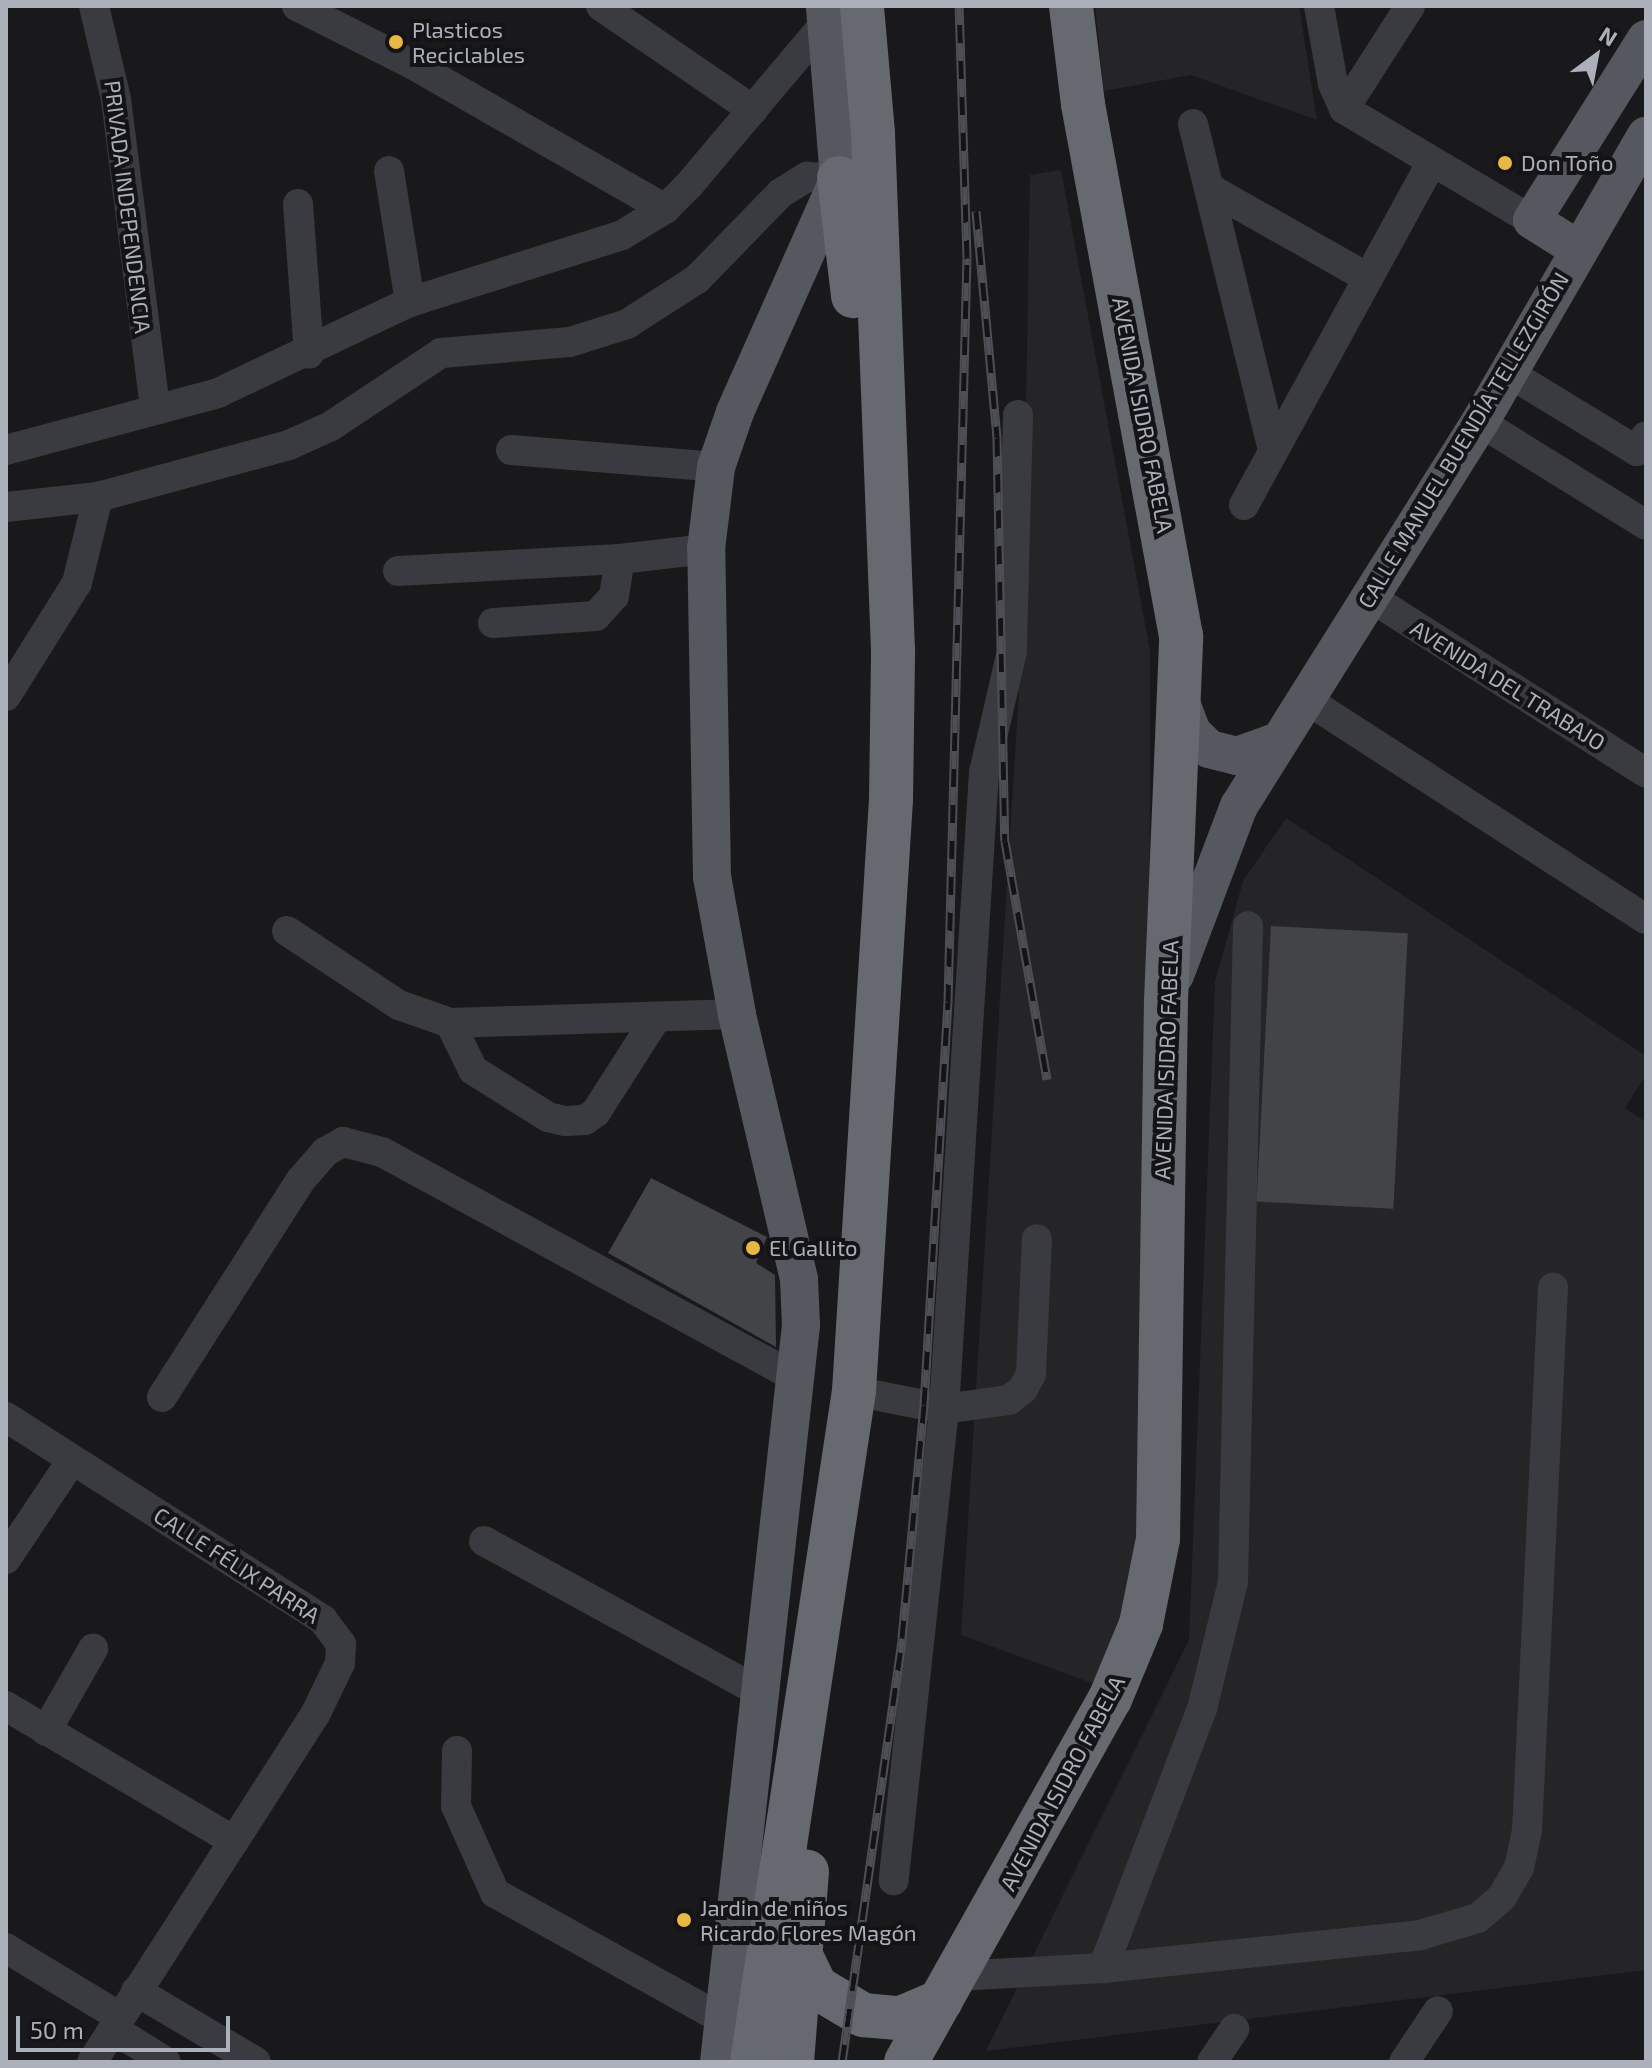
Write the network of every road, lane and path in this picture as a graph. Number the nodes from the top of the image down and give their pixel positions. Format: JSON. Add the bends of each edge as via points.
{"nodes":[{"id":1,"x":94,"y":6,"type":"edge"},
{"id":2,"x":297,"y":6,"type":"edge"},
{"id":3,"x":601,"y":6,"type":"edge"},
{"id":4,"x":1071,"y":6,"type":"edge"},
{"id":5,"x":1319,"y":6,"type":"edge"},
{"id":6,"x":1410,"y":6,"type":"edge"},
{"id":7,"x":838,"y":11,"type":"edge"},
{"id":8,"x":1646,"y":39,"type":"edge"},
{"id":9,"x":1344,"y":109,"type":"junction"},
{"id":10,"x":753,"y":110,"type":"junction"},
{"id":11,"x":1193,"y":124,"type":"dead end"},
{"id":12,"x":1646,"y":136,"type":"edge"},
{"id":13,"x":1431,"y":163,"type":"junction"},
{"id":14,"x":389,"y":171,"type":"dead end"},
{"id":15,"x":839,"y":178,"type":"junction"},
{"id":16,"x":1209,"y":188,"type":"junction"},
{"id":17,"x":298,"y":204,"type":"dead end"},
{"id":18,"x":665,"y":209,"type":"junction"},
{"id":19,"x":1532,"y":220,"type":"junction"},
{"id":20,"x":1578,"y":249,"type":"junction"},
{"id":21,"x":1368,"y":278,"type":"junction"},
{"id":22,"x":410,"y":302,"type":"junction"},
{"id":23,"x":309,"y":354,"type":"junction"},
{"id":24,"x":1509,"y":373,"type":"junction"},
{"id":25,"x":880,"y":394,"type":"junction"},
{"id":26,"x":155,"y":409,"type":"junction"},
{"id":27,"x":1018,"y":415,"type":"dead end"},
{"id":28,"x":1480,"y":422,"type":"junction"},
{"id":29,"x":1646,"y":436,"type":"edge"},
{"id":30,"x":6,"y":450,"type":"edge"},
{"id":31,"x":511,"y":450,"type":"dead end"},
{"id":32,"x":1273,"y":450,"type":"junction"},
{"id":33,"x":716,"y":467,"type":"junction"},
{"id":34,"x":98,"y":497,"type":"junction"},
{"id":35,"x":1244,"y":505,"type":"dead end"},
{"id":36,"x":6,"y":507,"type":"edge"},
{"id":37,"x":1646,"y":525,"type":"edge"},
{"id":38,"x":706,"y":549,"type":"junction"},
{"id":39,"x":620,"y":559,"type":"junction"},
{"id":40,"x":398,"y":571,"type":"dead end"},
{"id":41,"x":1370,"y":597,"type":"junction"},
{"id":42,"x":493,"y":623,"type":"dead end"},
{"id":43,"x":6,"y":696,"type":"edge"},
{"id":44,"x":1304,"y":698,"type":"junction"},
{"id":45,"x":1181,"y":703,"type":"junction"},
{"id":46,"x":1276,"y":742,"type":"junction"},
{"id":47,"x":1646,"y":773,"type":"edge"},
{"id":48,"x":1646,"y":919,"type":"edge"},
{"id":49,"x":1248,"y":926,"type":"dead end"},
{"id":50,"x":287,"y":931,"type":"dead end"},
{"id":51,"x":1166,"y":1001,"type":"junction"},
{"id":52,"x":737,"y":1014,"type":"junction"},
{"id":53,"x":656,"y":1018,"type":"junction"},
{"id":54,"x":450,"y":1023,"type":"junction"},
{"id":55,"x":1037,"y":1239,"type":"dead end"},
{"id":56,"x":1553,"y":1288,"type":"dead end"},
{"id":57,"x":794,"y":1377,"type":"junction"},
{"id":58,"x":854,"y":1391,"type":"junction"},
{"id":59,"x":162,"y":1397,"type":"dead end"},
{"id":60,"x":944,"y":1409,"type":"junction"},
{"id":61,"x":6,"y":1417,"type":"edge"},
{"id":62,"x":72,"y":1460,"type":"junction"},
{"id":63,"x":484,"y":1541,"type":"dead end"},
{"id":64,"x":834,"y":1547,"type":"junction"},
{"id":65,"x":6,"y":1559,"type":"edge"},
{"id":66,"x":93,"y":1649,"type":"dead end"},
{"id":67,"x":760,"y":1692,"type":"junction"},
{"id":68,"x":6,"y":1706,"type":"edge"},
{"id":69,"x":46,"y":1731,"type":"junction"},
{"id":70,"x":457,"y":1751,"type":"dead end"},
{"id":71,"x":234,"y":1841,"type":"junction"},
{"id":72,"x":894,"y":1880,"type":"dead end"},
{"id":73,"x":6,"y":1948,"type":"edge"},
{"id":74,"x":799,"y":1952,"type":"junction"},
{"id":75,"x":1103,"y":1968,"type":"junction"},
{"id":76,"x":949,"y":1989,"type":"junction"},
{"id":77,"x":1438,"y":2011,"type":"dead end"},
{"id":78,"x":123,"y":2012,"type":"junction"},
{"id":79,"x":724,"y":2020,"type":"junction"},
{"id":80,"x":1234,"y":2029,"type":"dead end"},
{"id":81,"x":92,"y":2062,"type":"edge"},
{"id":82,"x":166,"y":2062,"type":"edge"},
{"id":83,"x":256,"y":2062,"type":"edge"},
{"id":84,"x":719,"y":2062,"type":"edge"},
{"id":85,"x":752,"y":2062,"type":"edge"},
{"id":86,"x":792,"y":2062,"type":"edge"},
{"id":87,"x":906,"y":2062,"type":"edge"},
{"id":88,"x":1212,"y":2062,"type":"edge"},
{"id":89,"x":1404,"y":2062,"type":"edge"}],
"edges":[{"from":1,"to":26,"type":"street","name":"PRIVADA INDEPENDENCIA","via":[[116,99]]},
{"from":2,"to":18,"type":"street","via":[[412,64]]},
{"from":3,"to":10,"type":"street"},
{"from":4,"to":45,"type":"highway","name":"AVENIDA ISIDRO FABELA","via":[[1083,104],[1170,555],[1181,636]]},
{"from":5,"to":9,"type":"street","via":[[1333,84]]},
{"from":6,"to":9,"type":"street"},
{"from":7,"to":10,"type":"street"},
{"from":7,"to":15,"type":"main road"},
{"from":7,"to":25,"type":"highway","via":[[873,133]]},
{"from":8,"to":19,"type":"main road"},
{"from":9,"to":13,"type":"street"},
{"from":10,"to":18,"type":"street"},
{"from":11,"to":16,"type":"street"},
{"from":12,"to":20,"type":"main road","name":"CALLE MANUEL BUENDÍA TELLEZGIRÓN"},
{"from":13,"to":19,"type":"street"},
{"from":13,"to":21,"type":"street"},
{"from":14,"to":22,"type":"street"},
{"from":15,"to":25,"type":"highway","via":[[849,283]]},
{"from":15,"to":33,"type":"main road","via":[[735,412]]},
{"from":15,"to":34,"type":"street","via":[[807,177],[781,193],[697,279],[627,324],[570,342],[441,353],[331,426],[289,445]]},
{"from":16,"to":21,"type":"street"},
{"from":16,"to":32,"type":"street"},
{"from":17,"to":23,"type":"street"},
{"from":18,"to":22,"type":"street","via":[[622,235]]},
{"from":19,"to":20,"type":"main road"},
{"from":20,"to":24,"type":"main road","name":"CALLE MANUEL BUENDÍA TELLEZGIRÓN"},
{"from":21,"to":32,"type":"street"},
{"from":22,"to":23,"type":"street"},
{"from":23,"to":26,"type":"street","via":[[218,393]]},
{"from":24,"to":28,"type":"main road","name":"CALLE MANUEL BUENDÍA TELLEZGIRÓN"},
{"from":24,"to":29,"type":"street","via":[[1637,451]]},
{"from":25,"to":58,"type":"highway","via":[[893,650],[891,800]]},
{"from":26,"to":30,"type":"street"},
{"from":27,"to":60,"type":"street","via":[[1012,651],[984,772]]},
{"from":28,"to":37,"type":"street"},
{"from":28,"to":41,"type":"main road","name":"CALLE MANUEL BUENDÍA TELLEZGIRÓN"},
{"from":31,"to":33,"type":"street"},
{"from":32,"to":35,"type":"street"},
{"from":33,"to":38,"type":"main road"},
{"from":34,"to":36,"type":"street"},
{"from":34,"to":43,"type":"street","via":[[77,583]]},
{"from":38,"to":39,"type":"street"},
{"from":38,"to":52,"type":"main road","via":[[712,877]]},
{"from":39,"to":40,"type":"street"},
{"from":39,"to":42,"type":"street","via":[[614,596],[596,616]]},
{"from":41,"to":44,"type":"main road","name":"CALLE MANUEL BUENDÍA TELLEZGIRÓN"},
{"from":41,"to":47,"type":"street","name":"AVENIDA DEL TRABAJO"},
{"from":44,"to":46,"type":"main road","name":"CALLE MANUEL BUENDÍA TELLEZGIRÓN"},
{"from":44,"to":48,"type":"street"},
{"from":45,"to":46,"type":"main road","via":[[1192,732],[1209,749],[1237,756]]},
{"from":45,"to":51,"type":"highway","name":"AVENIDA ISIDRO FABELA"},
{"from":46,"to":51,"type":"main road","name":"CALLE MANUEL BUENDÍA TELLEZGIRÓN","via":[[1216,856]]},
{"from":49,"to":75,"type":"street","via":[[1233,1582],[1202,1709]]},
{"from":50,"to":54,"type":"street","via":[[399,1005]]},
{"from":51,"to":76,"type":"highway","name":"AVENIDA ISIDRO FABELA","via":[[1162,1485],[1151,1587],[1110,1699]]},
{"from":52,"to":53,"type":"street"},
{"from":52,"to":57,"type":"main road","via":[[799,1279],[801,1325]]},
{"from":53,"to":54,"type":"street"},
{"from":53,"to":54,"type":"street","via":[[596,1112],[585,1120],[566,1121],[535,1109],[473,1070]]},
{"from":55,"to":60,"type":"street","via":[[1031,1374],[1023,1389],[1009,1400]]},
{"from":56,"to":75,"type":"street","via":[[1527,1831],[1519,1868],[1502,1897],[1478,1918],[1420,1935]]},
{"from":57,"to":59,"type":"street","via":[[382,1152],[343,1142],[325,1152],[300,1181]]},
{"from":57,"to":67,"type":"main road"},
{"from":58,"to":60,"type":"street"},
{"from":58,"to":64,"type":"highway"},
{"from":60,"to":72,"type":"street"},
{"from":61,"to":62,"type":"street","name":"CALLE FÉLIX PARRA"},
{"from":62,"to":65,"type":"street"},
{"from":62,"to":71,"type":"street","name":"CALLE FÉLIX PARRA","via":[[323,1620],[341,1644],[332,1683]]},
{"from":63,"to":67,"type":"street"},
{"from":64,"to":74,"type":"highway","via":[[831,1640]]},
{"from":64,"to":85,"type":"highway","via":[[801,1716]]},
{"from":66,"to":69,"type":"street"},
{"from":67,"to":79,"type":"main road"},
{"from":68,"to":69,"type":"street"},
{"from":69,"to":71,"type":"street"},
{"from":70,"to":79,"type":"street","via":[[456,1806],[495,1893]]},
{"from":71,"to":78,"type":"street","name":"CALLE FÉLIX PARRA"},
{"from":73,"to":78,"type":"street"},
{"from":74,"to":76,"type":"highway","via":[[816,1987],[863,2015],[901,2018]]},
{"from":74,"to":86,"type":"highway"},
{"from":75,"to":76,"type":"street"},
{"from":76,"to":87,"type":"highway","name":"AVENIDA ISIDRO FABELA"},
{"from":77,"to":89,"type":"street"},
{"from":78,"to":81,"type":"street","name":"CALLE FÉLIX PARRA"},
{"from":78,"to":82,"type":"street"},
{"from":78,"to":83,"type":"street"},
{"from":79,"to":84,"type":"main road"},
{"from":80,"to":88,"type":"street"}]}
